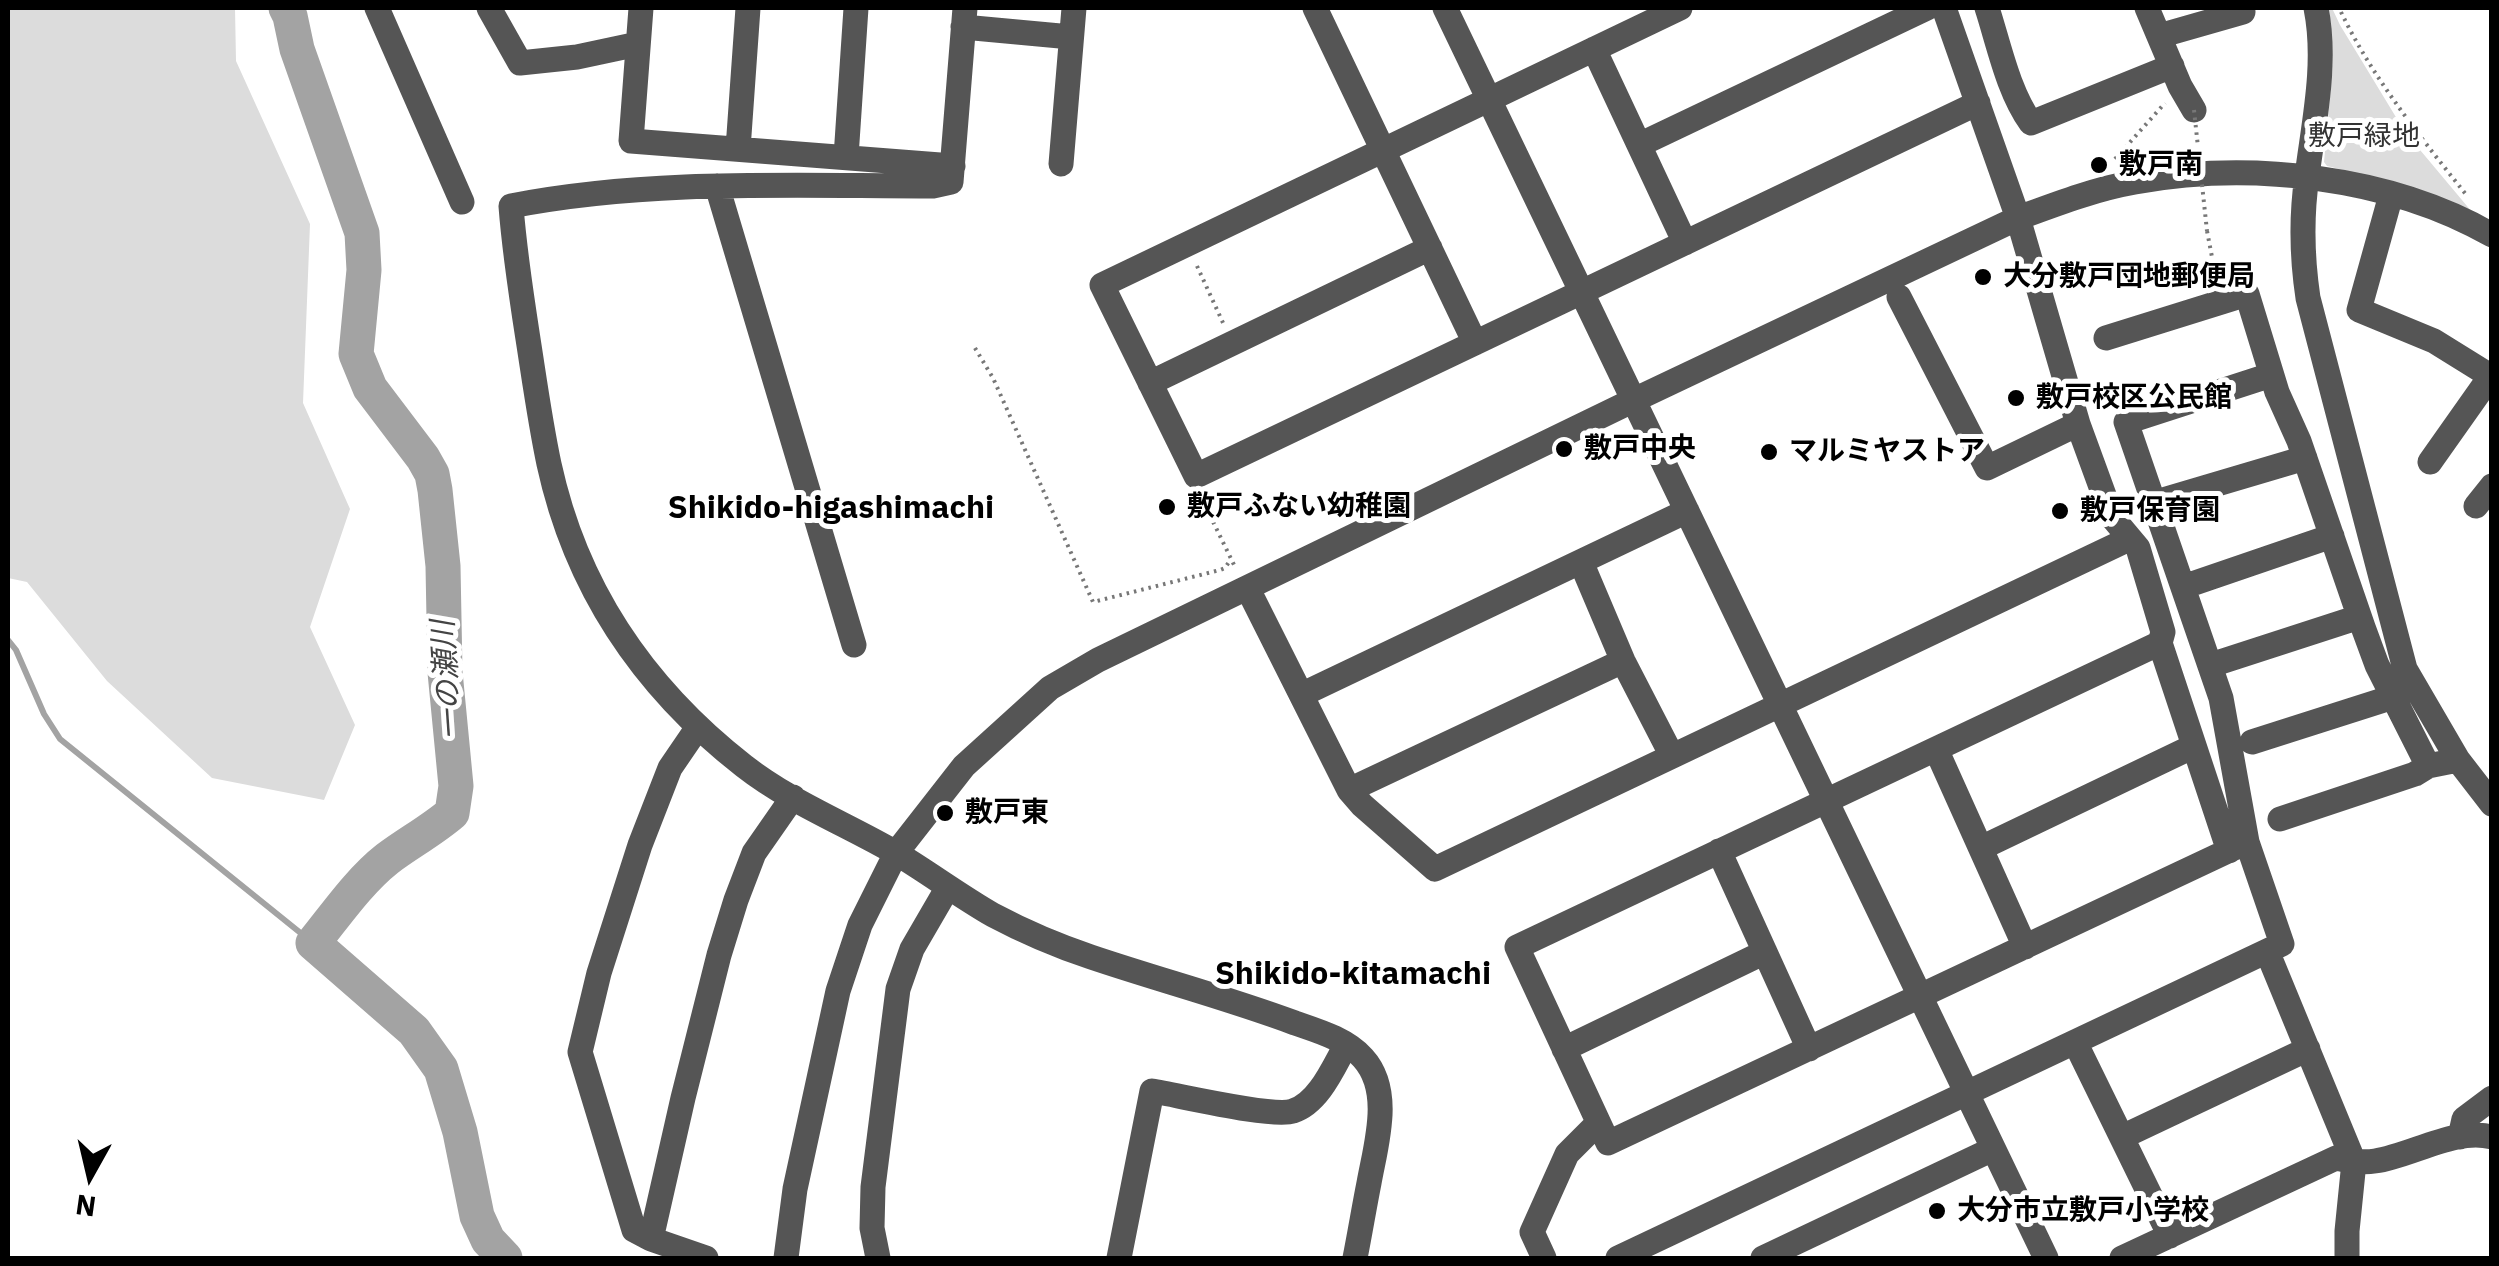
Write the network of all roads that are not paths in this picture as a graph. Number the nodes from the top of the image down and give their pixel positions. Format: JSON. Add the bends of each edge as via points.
{"nodes":[{"id":1,"x":377,"y":8,"type":"edge"},
{"id":2,"x":489,"y":8,"type":"edge"},
{"id":3,"x":641,"y":8,"type":"edge"},
{"id":4,"x":748,"y":8,"type":"edge"},
{"id":5,"x":856,"y":8,"type":"edge"},
{"id":6,"x":1074,"y":8,"type":"edge"},
{"id":7,"x":1315,"y":8,"type":"edge"},
{"id":8,"x":1445,"y":8,"type":"edge"},
{"id":9,"x":1680,"y":8,"type":"edge"},
{"id":10,"x":1927,"y":8,"type":"edge"},
{"id":11,"x":1944,"y":8,"type":"edge"},
{"id":12,"x":1987,"y":8,"type":"edge"},
{"id":13,"x":2147,"y":8,"type":"edge"},
{"id":14,"x":2316,"y":8,"type":"edge"},
{"id":15,"x":2244,"y":15,"type":"edge"},
{"id":16,"x":964,"y":18,"type":"edge"},
{"id":17,"x":2159,"y":36,"type":"junction"},
{"id":18,"x":1071,"y":37,"type":"junction"},
{"id":19,"x":638,"y":44,"type":"junction"},
{"id":20,"x":1594,"y":49,"type":"junction"},
{"id":21,"x":2176,"y":76,"type":"junction"},
{"id":22,"x":1489,"y":99,"type":"junction"},
{"id":23,"x":1978,"y":103,"type":"junction"},
{"id":24,"x":2194,"y":110,"type":"road end"},
{"id":25,"x":1639,"y":145,"type":"junction"},
{"id":26,"x":738,"y":150,"type":"junction"},
{"id":27,"x":1383,"y":150,"type":"junction"},
{"id":28,"x":846,"y":158,"type":"junction"},
{"id":29,"x":1062,"y":164,"type":"dead end"},
{"id":30,"x":953,"y":166,"type":"junction"},
{"id":31,"x":2306,"y":177,"type":"junction"},
{"id":32,"x":716,"y":186,"type":"junction"},
{"id":33,"x":2391,"y":194,"type":"junction"},
{"id":34,"x":462,"y":202,"type":"dead end"},
{"id":35,"x":2018,"y":218,"type":"junction"},
{"id":36,"x":2492,"y":236,"type":"edge"},
{"id":37,"x":1685,"y":242,"type":"junction"},
{"id":38,"x":1430,"y":248,"type":"junction"},
{"id":39,"x":1582,"y":292,"type":"junction"},
{"id":40,"x":1899,"y":297,"type":"dead end"},
{"id":41,"x":2106,"y":338,"type":"dead end"},
{"id":42,"x":1474,"y":343,"type":"junction"},
{"id":43,"x":2271,"y":374,"type":"junction"},
{"id":44,"x":2491,"y":377,"type":"edge"},
{"id":45,"x":1150,"y":383,"type":"junction"},
{"id":46,"x":1634,"y":400,"type":"junction"},
{"id":47,"x":2078,"y":424,"type":"junction"},
{"id":48,"x":2305,"y":458,"type":"junction"},
{"id":49,"x":2430,"y":462,"type":"dead end"},
{"id":50,"x":2153,"y":503,"type":"junction"},
{"id":51,"x":1687,"y":511,"type":"junction"},
{"id":52,"x":2332,"y":536,"type":"junction"},
{"id":53,"x":2129,"y":539,"type":"junction"},
{"id":54,"x":1581,"y":562,"type":"junction"},
{"id":55,"x":2182,"y":587,"type":"junction"},
{"id":56,"x":1252,"y":598,"type":"dead end"},
{"id":57,"x":2359,"y":617,"type":"junction"},
{"id":58,"x":2160,"y":643,"type":"junction"},
{"id":59,"x":854,"y":645,"type":"dead end"},
{"id":60,"x":1624,"y":662,"type":"junction"},
{"id":61,"x":2210,"y":665,"type":"junction"},
{"id":62,"x":1302,"y":694,"type":"junction"},
{"id":63,"x":2393,"y":697,"type":"junction"},
{"id":64,"x":1780,"y":705,"type":"junction"},
{"id":65,"x":698,"y":727,"type":"junction"},
{"id":66,"x":2252,"y":742,"type":"dead end"},
{"id":67,"x":2194,"y":746,"type":"junction"},
{"id":68,"x":1936,"y":749,"type":"junction"},
{"id":69,"x":1672,"y":756,"type":"junction"},
{"id":70,"x":2458,"y":760,"type":"junction"},
{"id":71,"x":2428,"y":766,"type":"junction"},
{"id":72,"x":1349,"y":790,"type":"junction"},
{"id":73,"x":793,"y":797,"type":"junction"},
{"id":74,"x":1826,"y":801,"type":"junction"},
{"id":75,"x":2492,"y":804,"type":"edge"},
{"id":76,"x":2280,"y":819,"type":"dead end"},
{"id":77,"x":2238,"y":847,"type":"junction"},
{"id":78,"x":1980,"y":848,"type":"junction"},
{"id":79,"x":1719,"y":851,"type":"junction"},
{"id":80,"x":896,"y":854,"type":"junction"},
{"id":81,"x":948,"y":887,"type":"junction"},
{"id":82,"x":2026,"y":947,"type":"junction"},
{"id":83,"x":2267,"y":951,"type":"junction"},
{"id":84,"x":1765,"y":952,"type":"junction"},
{"id":85,"x":1920,"y":997,"type":"junction"},
{"id":86,"x":2075,"y":1042,"type":"junction"},
{"id":87,"x":1346,"y":1044,"type":"junction"},
{"id":88,"x":1564,"y":1049,"type":"junction"},
{"id":89,"x":1809,"y":1049,"type":"junction"},
{"id":90,"x":2308,"y":1049,"type":"junction"},
{"id":91,"x":1966,"y":1094,"type":"junction"},
{"id":92,"x":2492,"y":1098,"type":"edge"},
{"id":93,"x":1598,"y":1122,"type":"junction"},
{"id":94,"x":2122,"y":1137,"type":"junction"},
{"id":95,"x":2460,"y":1137,"type":"junction"},
{"id":96,"x":2492,"y":1137,"type":"edge"},
{"id":97,"x":1993,"y":1149,"type":"junction"},
{"id":98,"x":2354,"y":1162,"type":"junction"},
{"id":99,"x":2170,"y":1236,"type":"junction"},
{"id":100,"x":651,"y":1239,"type":"junction"},
{"id":101,"x":706,"y":1258,"type":"edge"},
{"id":102,"x":786,"y":1258,"type":"edge"},
{"id":103,"x":878,"y":1258,"type":"edge"},
{"id":104,"x":1119,"y":1258,"type":"edge"},
{"id":105,"x":1355,"y":1258,"type":"edge"},
{"id":106,"x":1544,"y":1258,"type":"edge"},
{"id":107,"x":1618,"y":1258,"type":"edge"},
{"id":108,"x":1763,"y":1258,"type":"edge"},
{"id":109,"x":2046,"y":1258,"type":"edge"},
{"id":110,"x":2122,"y":1258,"type":"edge"},
{"id":111,"x":2347,"y":1258,"type":"edge"}],
"edges":[{"from":1,"to":34,"type":"street"},
{"from":2,"to":19,"type":"street","via":[[520,64]]},
{"from":3,"to":19,"type":"street"},
{"from":4,"to":26,"type":"street"},
{"from":5,"to":28,"type":"street"},
{"from":6,"to":18,"type":"street"},
{"from":7,"to":27,"type":"street"},
{"from":8,"to":22,"type":"street"},
{"from":9,"to":20,"type":"street"},
{"from":10,"to":25,"type":"street"},
{"from":11,"to":23,"type":"street"},
{"from":12,"to":21,"type":"street","via":[[2031,124]]},
{"from":13,"to":17,"type":"street"},
{"from":14,"to":31,"type":"street","via":[[2318,88]]},
{"from":15,"to":17,"type":"street"},
{"from":16,"to":18,"type":"street"},
{"from":16,"to":30,"type":"street"},
{"from":17,"to":21,"type":"street"},
{"from":18,"to":29,"type":"street"},
{"from":19,"to":26,"type":"street","via":[[631,142]]},
{"from":20,"to":22,"type":"street"},
{"from":20,"to":25,"type":"street"},
{"from":21,"to":24,"type":"street"},
{"from":22,"to":27,"type":"street"},
{"from":22,"to":39,"type":"street"},
{"from":23,"to":35,"type":"street"},
{"from":23,"to":37,"type":"street"},
{"from":25,"to":37,"type":"street"},
{"from":26,"to":28,"type":"street"},
{"from":27,"to":38,"type":"street"},
{"from":27,"to":45,"type":"street","via":[[1102,285]]},
{"from":28,"to":30,"type":"street"},
{"from":30,"to":32,"type":"street","via":[[951,182],[933,186]]},
{"from":31,"to":33,"type":"street"},
{"from":31,"to":35,"type":"street","via":[[2172,176],[2092,192]]},
{"from":31,"to":70,"type":"street","via":[[2302,258],[2308,298],[2394,630],[2405,669]]},
{"from":32,"to":59,"type":"street"},
{"from":32,"to":65,"type":"street","via":[[619,190],[512,206],[546,450],[571,536],[607,616]]},
{"from":33,"to":36,"type":"street"},
{"from":33,"to":44,"type":"street","via":[[2359,310],[2434,342]]},
{"from":35,"to":46,"type":"street"},
{"from":35,"to":47,"type":"street"},
{"from":37,"to":39,"type":"street"},
{"from":38,"to":42,"type":"street"},
{"from":38,"to":45,"type":"street"},
{"from":39,"to":42,"type":"street"},
{"from":39,"to":46,"type":"street"},
{"from":40,"to":47,"type":"street","via":[[1987,468]]},
{"from":41,"to":43,"type":"street","via":[[2247,294]]},
{"from":42,"to":45,"type":"street","via":[[1196,476]]},
{"from":43,"to":48,"type":"street"},
{"from":43,"to":50,"type":"street","via":[[2126,422]]},
{"from":44,"to":49,"type":"street"},
{"from":46,"to":51,"type":"street"},
{"from":46,"to":80,"type":"street","via":[[1050,688],[964,766]]},
{"from":47,"to":53,"type":"street","via":[[2112,517]]},
{"from":48,"to":50,"type":"street"},
{"from":48,"to":52,"type":"street"},
{"from":50,"to":55,"type":"street"},
{"from":51,"to":54,"type":"street"},
{"from":51,"to":64,"type":"street"},
{"from":52,"to":55,"type":"street"},
{"from":52,"to":57,"type":"street"},
{"from":53,"to":58,"type":"street","via":[[2138,548],[2158,615]]},
{"from":53,"to":64,"type":"street"},
{"from":54,"to":60,"type":"street"},
{"from":54,"to":62,"type":"street"},
{"from":55,"to":61,"type":"street"},
{"from":56,"to":62,"type":"street"},
{"from":57,"to":61,"type":"street"},
{"from":57,"to":63,"type":"street"},
{"from":58,"to":67,"type":"street"},
{"from":58,"to":68,"type":"street"},
{"from":60,"to":69,"type":"street"},
{"from":60,"to":72,"type":"street"},
{"from":61,"to":77,"type":"street","via":[[2224,714]]},
{"from":62,"to":72,"type":"street"},
{"from":63,"to":66,"type":"street"},
{"from":63,"to":71,"type":"street"},
{"from":64,"to":69,"type":"street"},
{"from":64,"to":74,"type":"street"},
{"from":65,"to":73,"type":"street"},
{"from":65,"to":100,"type":"street","via":[[670,768],[640,845],[580,1052],[634,1230]]},
{"from":67,"to":77,"type":"street"},
{"from":67,"to":78,"type":"street"},
{"from":68,"to":74,"type":"street"},
{"from":68,"to":78,"type":"street"},
{"from":69,"to":72,"type":"street","via":[[1436,869]]},
{"from":70,"to":71,"type":"street"},
{"from":70,"to":75,"type":"street"},
{"from":71,"to":76,"type":"street"},
{"from":73,"to":80,"type":"street"},
{"from":73,"to":100,"type":"street","via":[[754,853],[736,900]]},
{"from":74,"to":79,"type":"street"},
{"from":74,"to":85,"type":"street"},
{"from":77,"to":82,"type":"street"},
{"from":77,"to":83,"type":"street","via":[[2282,944]]},
{"from":78,"to":82,"type":"street"},
{"from":79,"to":84,"type":"street"},
{"from":79,"to":88,"type":"street","via":[[1517,947]]},
{"from":80,"to":81,"type":"street"},
{"from":80,"to":102,"type":"street","via":[[860,924],[838,991],[794,1189]]},
{"from":81,"to":87,"type":"street","via":[[1042,939]]},
{"from":81,"to":103,"type":"street","via":[[898,988],[873,1187]]},
{"from":82,"to":85,"type":"street"},
{"from":83,"to":86,"type":"street"},
{"from":83,"to":90,"type":"street"},
{"from":84,"to":88,"type":"street"},
{"from":84,"to":89,"type":"street"},
{"from":85,"to":89,"type":"street"},
{"from":85,"to":91,"type":"street"},
{"from":86,"to":91,"type":"street"},
{"from":86,"to":94,"type":"street"},
{"from":87,"to":104,"type":"street","via":[[1322,1085],[1292,1112],[1152,1091]]},
{"from":87,"to":105,"type":"street","via":[[1365,1060],[1380,1111]]},
{"from":88,"to":93,"type":"street"},
{"from":89,"to":93,"type":"street","via":[[1608,1143]]},
{"from":90,"to":94,"type":"street"},
{"from":90,"to":98,"type":"street"},
{"from":91,"to":97,"type":"street"},
{"from":91,"to":107,"type":"street"},
{"from":92,"to":95,"type":"street","via":[[2464,1119]]},
{"from":93,"to":106,"type":"street","via":[[1567,1154],[1532,1232]]},
{"from":94,"to":99,"type":"street"},
{"from":95,"to":96,"type":"street"},
{"from":95,"to":98,"type":"street"},
{"from":97,"to":108,"type":"street"},
{"from":97,"to":109,"type":"street"},
{"from":98,"to":99,"type":"street","via":[[2336,1158]]},
{"from":98,"to":111,"type":"street"},
{"from":99,"to":110,"type":"street"},
{"from":100,"to":101,"type":"street"}]}
